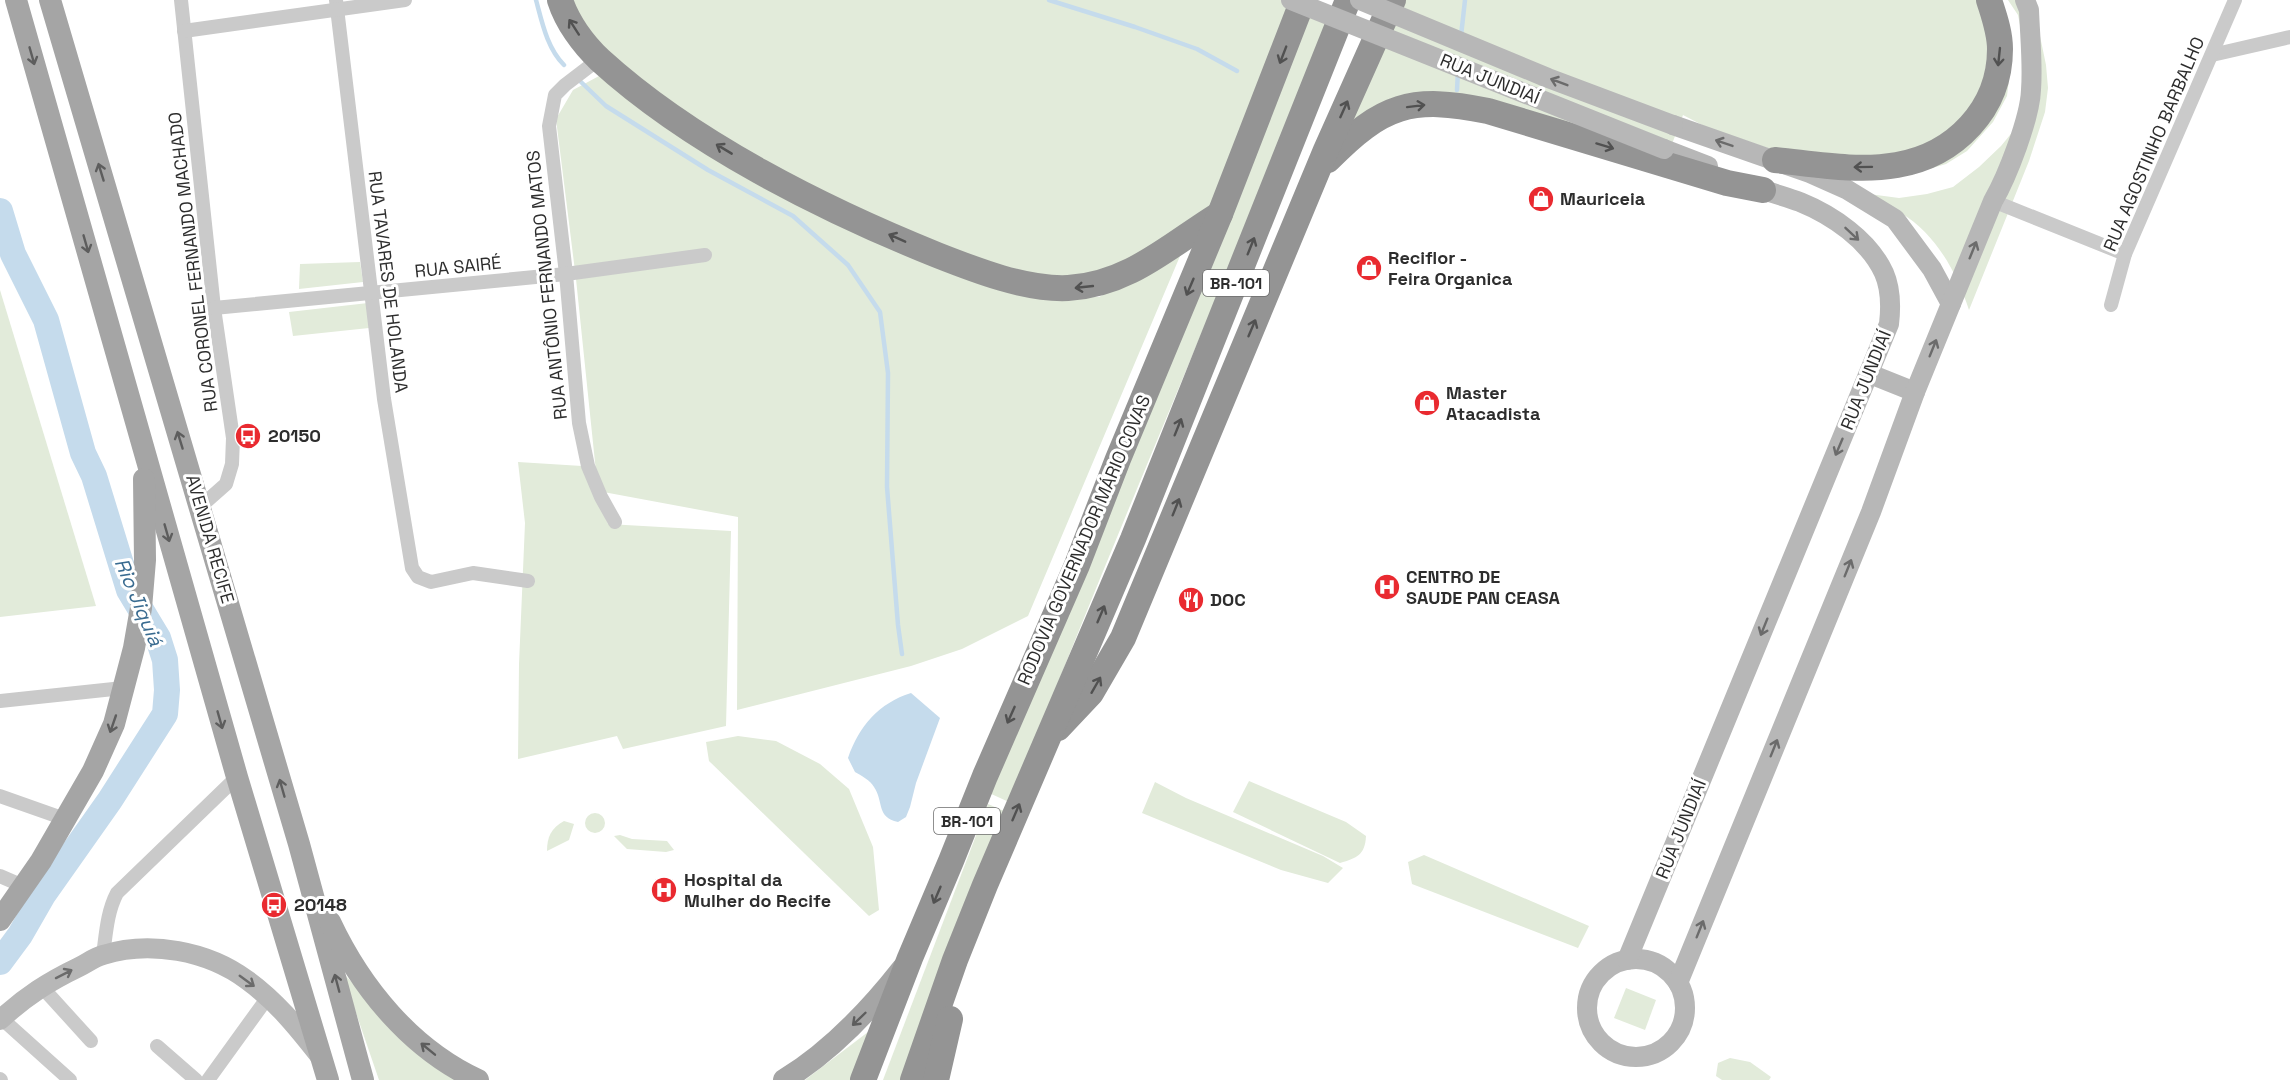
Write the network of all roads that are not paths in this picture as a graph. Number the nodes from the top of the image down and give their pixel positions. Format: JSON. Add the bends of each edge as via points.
{"nodes":[{"id":1,"x":16,"y":0,"type":"edge"},
{"id":2,"x":50,"y":0,"type":"edge"},
{"id":3,"x":181,"y":0,"type":"edge"},
{"id":4,"x":405,"y":0,"type":"edge"},
{"id":5,"x":560,"y":0,"type":"edge"},
{"id":6,"x":1292,"y":0,"type":"edge"},
{"id":7,"x":1303,"y":0,"type":"edge"},
{"id":8,"x":1348,"y":0,"type":"edge"},
{"id":9,"x":1360,"y":0,"type":"edge"},
{"id":10,"x":1393,"y":0,"type":"edge"},
{"id":11,"x":1989,"y":0,"type":"edge"},
{"id":12,"x":2025,"y":0,"type":"edge"},
{"id":13,"x":2231,"y":1,"type":"edge"},
{"id":14,"x":336,"y":5,"type":"edge"},
{"id":15,"x":184,"y":31,"type":"junction"},
{"id":16,"x":2290,"y":38,"type":"edge"},
{"id":17,"x":2212,"y":55,"type":"junction"},
{"id":18,"x":599,"y":59,"type":"junction"},
{"id":19,"x":1775,"y":160,"type":"junction"},
{"id":20,"x":1317,"y":171,"type":"junction"},
{"id":21,"x":1763,"y":190,"type":"junction"},
{"id":22,"x":1993,"y":201,"type":"junction"},
{"id":23,"x":1221,"y":214,"type":"junction"},
{"id":24,"x":2125,"y":254,"type":"junction"},
{"id":25,"x":705,"y":255,"type":"dead end"},
{"id":26,"x":566,"y":274,"type":"junction"},
{"id":27,"x":370,"y":293,"type":"junction"},
{"id":28,"x":1951,"y":304,"type":"junction"},
{"id":29,"x":2111,"y":305,"type":"dead end"},
{"id":30,"x":214,"y":308,"type":"junction"},
{"id":31,"x":1870,"y":374,"type":"junction"},
{"id":32,"x":1915,"y":392,"type":"junction"},
{"id":33,"x":143,"y":443,"type":"junction"},
{"id":34,"x":200,"y":507,"type":"junction"},
{"id":35,"x":615,"y":522,"type":"dead end"},
{"id":36,"x":528,"y":581,"type":"dead end"},
{"id":37,"x":123,"y":688,"type":"junction"},
{"id":38,"x":0,"y":701,"type":"edge"},
{"id":39,"x":1044,"y":744,"type":"junction"},
{"id":40,"x":237,"y":777,"type":"junction"},
{"id":41,"x":0,"y":796,"type":"edge"},
{"id":42,"x":65,"y":819,"type":"junction"},
{"id":43,"x":307,"y":873,"type":"junction"},
{"id":44,"x":0,"y":876,"type":"edge"},
{"id":45,"x":985,"y":885,"type":"junction"},
{"id":46,"x":23,"y":886,"type":"junction"},
{"id":47,"x":0,"y":920,"type":"edge"},
{"id":48,"x":103,"y":955,"type":"junction"},
{"id":49,"x":910,"y":958,"type":"junction"},
{"id":50,"x":1627,"y":960,"type":"junction"},
{"id":51,"x":1678,"y":983,"type":"junction"},
{"id":52,"x":41,"y":986,"type":"junction"},
{"id":53,"x":268,"y":997,"type":"junction"},
{"id":54,"x":1,"y":1019,"type":"edge"},
{"id":55,"x":91,"y":1041,"type":"dead end"},
{"id":56,"x":157,"y":1046,"type":"dead end"},
{"id":57,"x":322,"y":1072,"type":"edge"},
{"id":58,"x":70,"y":1080,"type":"edge"},
{"id":59,"x":196,"y":1080,"type":"edge"},
{"id":60,"x":208,"y":1080,"type":"edge"},
{"id":61,"x":365,"y":1080,"type":"edge"},
{"id":62,"x":478,"y":1080,"type":"edge"},
{"id":63,"x":784,"y":1080,"type":"edge"},
{"id":64,"x":863,"y":1080,"type":"edge"},
{"id":65,"x":913,"y":1080,"type":"edge"},
{"id":66,"x":936,"y":1080,"type":"edge"}],
"edges":[{"from":1,"to":33,"type":"main road","one_way":true},
{"from":34,"to":2,"type":"main road","name":"AVENIDA RECIFE","one_way":true},
{"from":3,"to":15,"type":"street","name":"RUA CORONEL FERNANDO MACHADO"},
{"from":4,"to":14,"type":"street"},
{"from":18,"to":5,"type":"highway","one_way":true,"via":[[575,30]]},
{"from":6,"to":21,"type":"street","name":"RUA JUNDIAÍ","bridge":true},
{"from":7,"to":23,"type":"highway","name":"RODOVIA GOVERNADOR MÁRIO COVAS","number":"BR-101","one_way":true},
{"from":39,"to":8,"type":"highway","number":"BR-101","one_way":true,"via":[[1133,539]]},
{"from":19,"to":9,"type":"street","name":"RUA JUNDIAÍ","one_way":true,"bridge":true,"via":[[1548,78]]},
{"from":20,"to":10,"type":"highway","one_way":true},
{"from":11,"to":19,"type":"highway","one_way":true,"via":[[2000,49],[1995,88],[1982,111],[1944,148],[1899,165],[1860,168]]},
{"from":12,"to":22,"type":"street","via":[[2029,10],[2031,93],[2019,140]]},
{"from":13,"to":17,"type":"street","name":"RUA AGOSTINHO BARBALHO"},
{"from":14,"to":15,"type":"street"},
{"from":14,"to":27,"type":"street","name":"RUA TAVARES DE HOLANDA"},
{"from":15,"to":30,"type":"street","name":"RUA CORONEL FERNANDO MACHADO"},
{"from":16,"to":17,"type":"street"},
{"from":17,"to":24,"type":"street","name":"RUA AGOSTINHO BARBALHO"},
{"from":23,"to":18,"type":"highway","one_way":true,"via":[[1139,269],[1114,279],[1066,288],[1032,286],[909,244],[824,205],[722,148],[639,92]]},
{"from":18,"to":26,"type":"street","name":"RUA ANTÔNIO FERNANDO MATOS","via":[[565,85],[551,105],[549,126]]},
{"from":19,"to":28,"type":"street","name":"RUA JUNDIAÍ","via":[[1846,189],[1895,219],[1918,248]]},
{"from":20,"to":21,"type":"highway","one_way":true,"via":[[1349,139],[1391,111],[1413,105],[1452,104]]},
{"from":39,"to":20,"type":"highway","one_way":true,"via":[[1091,693],[1123,638]]},
{"from":21,"to":31,"type":"street","name":"RUA JUNDIAÍ","one_way":true,"via":[[1800,202],[1842,225],[1868,249],[1884,272],[1891,304],[1889,324]]},
{"from":22,"to":24,"type":"street"},
{"from":28,"to":22,"type":"street","one_way":true},
{"from":23,"to":49,"type":"highway","name":"RODOVIA GOVERNADOR MÁRIO COVAS","number":"BR-101","one_way":true},
{"from":24,"to":29,"type":"street","name":"RUA AGOSTINHO BARBALHO"},
{"from":25,"to":26,"type":"street","name":"RUA SAIRÉ"},
{"from":26,"to":27,"type":"street","name":"RUA SAIRÉ"},
{"from":26,"to":35,"type":"street","name":"RUA ANTÔNIO FERNANDO MATOS","via":[[579,423],[588,466]]},
{"from":27,"to":30,"type":"street","name":"RUA SAIRÉ"},
{"from":27,"to":36,"type":"street","name":"RUA TAVARES DE HOLANDA","via":[[412,568],[418,577],[431,582],[473,573]]},
{"from":32,"to":28,"type":"street","one_way":true},
{"from":30,"to":34,"type":"street","name":"RUA CORONEL FERNANDO MACHADO","via":[[233,438],[232,464],[226,484]]},
{"from":31,"to":32,"type":"street"},
{"from":31,"to":50,"type":"street","name":"RUA JUNDIAÍ","one_way":true},
{"from":51,"to":32,"type":"street","one_way":true,"via":[[1877,497]]},
{"from":33,"to":37,"type":"main road","via":[[141,608]]},
{"from":33,"to":40,"type":"main road","one_way":true},
{"from":43,"to":34,"type":"main road","name":"AVENIDA RECIFE","one_way":true},
{"from":37,"to":38,"type":"street"},
{"from":37,"to":42,"type":"main road","one_way":true,"via":[[114,724]]},
{"from":45,"to":39,"type":"highway","number":"BR-101","one_way":true},
{"from":40,"to":48,"type":"street","via":[[117,893],[108,919]]},
{"from":40,"to":57,"type":"main road"},
{"from":41,"to":42,"type":"street"},
{"from":42,"to":46,"type":"main road"},
{"from":61,"to":43,"type":"main road","name":"AVENIDA RECIFE","one_way":true},
{"from":62,"to":43,"type":"main road","one_way":true,"via":[[430,1052],[370,990],[335,933]]},
{"from":44,"to":46,"type":"street"},
{"from":45,"to":65,"type":"highway","number":"BR-101"},
{"from":45,"to":66,"type":"highway"},
{"from":46,"to":47,"type":"main road"},
{"from":52,"to":48,"type":"street","one_way":true},
{"from":48,"to":53,"type":"street","one_way":true,"via":[[135,949],[198,955],[223,965]]},
{"from":49,"to":63,"type":"main road","one_way":true,"via":[[861,1018]]},
{"from":49,"to":64,"type":"highway","name":"RODOVIA GOVERNADOR MÁRIO COVAS","number":"BR-101"},
{"from":50,"to":51,"type":"street","via":[[1656,963]]},
{"from":50,"to":51,"type":"street","via":[[1602,973],[1594,982],[1587,1005],[1594,1032],[1604,1045],[1619,1053],[1652,1054],[1667,1046],[1683,1022],[1685,1008]]},
{"from":52,"to":54,"type":"street"},
{"from":52,"to":55,"type":"street"},
{"from":53,"to":57,"type":"street","via":[[287,1014]]},
{"from":53,"to":60,"type":"street"},
{"from":54,"to":58,"type":"street"},
{"from":56,"to":59,"type":"street"}]}
